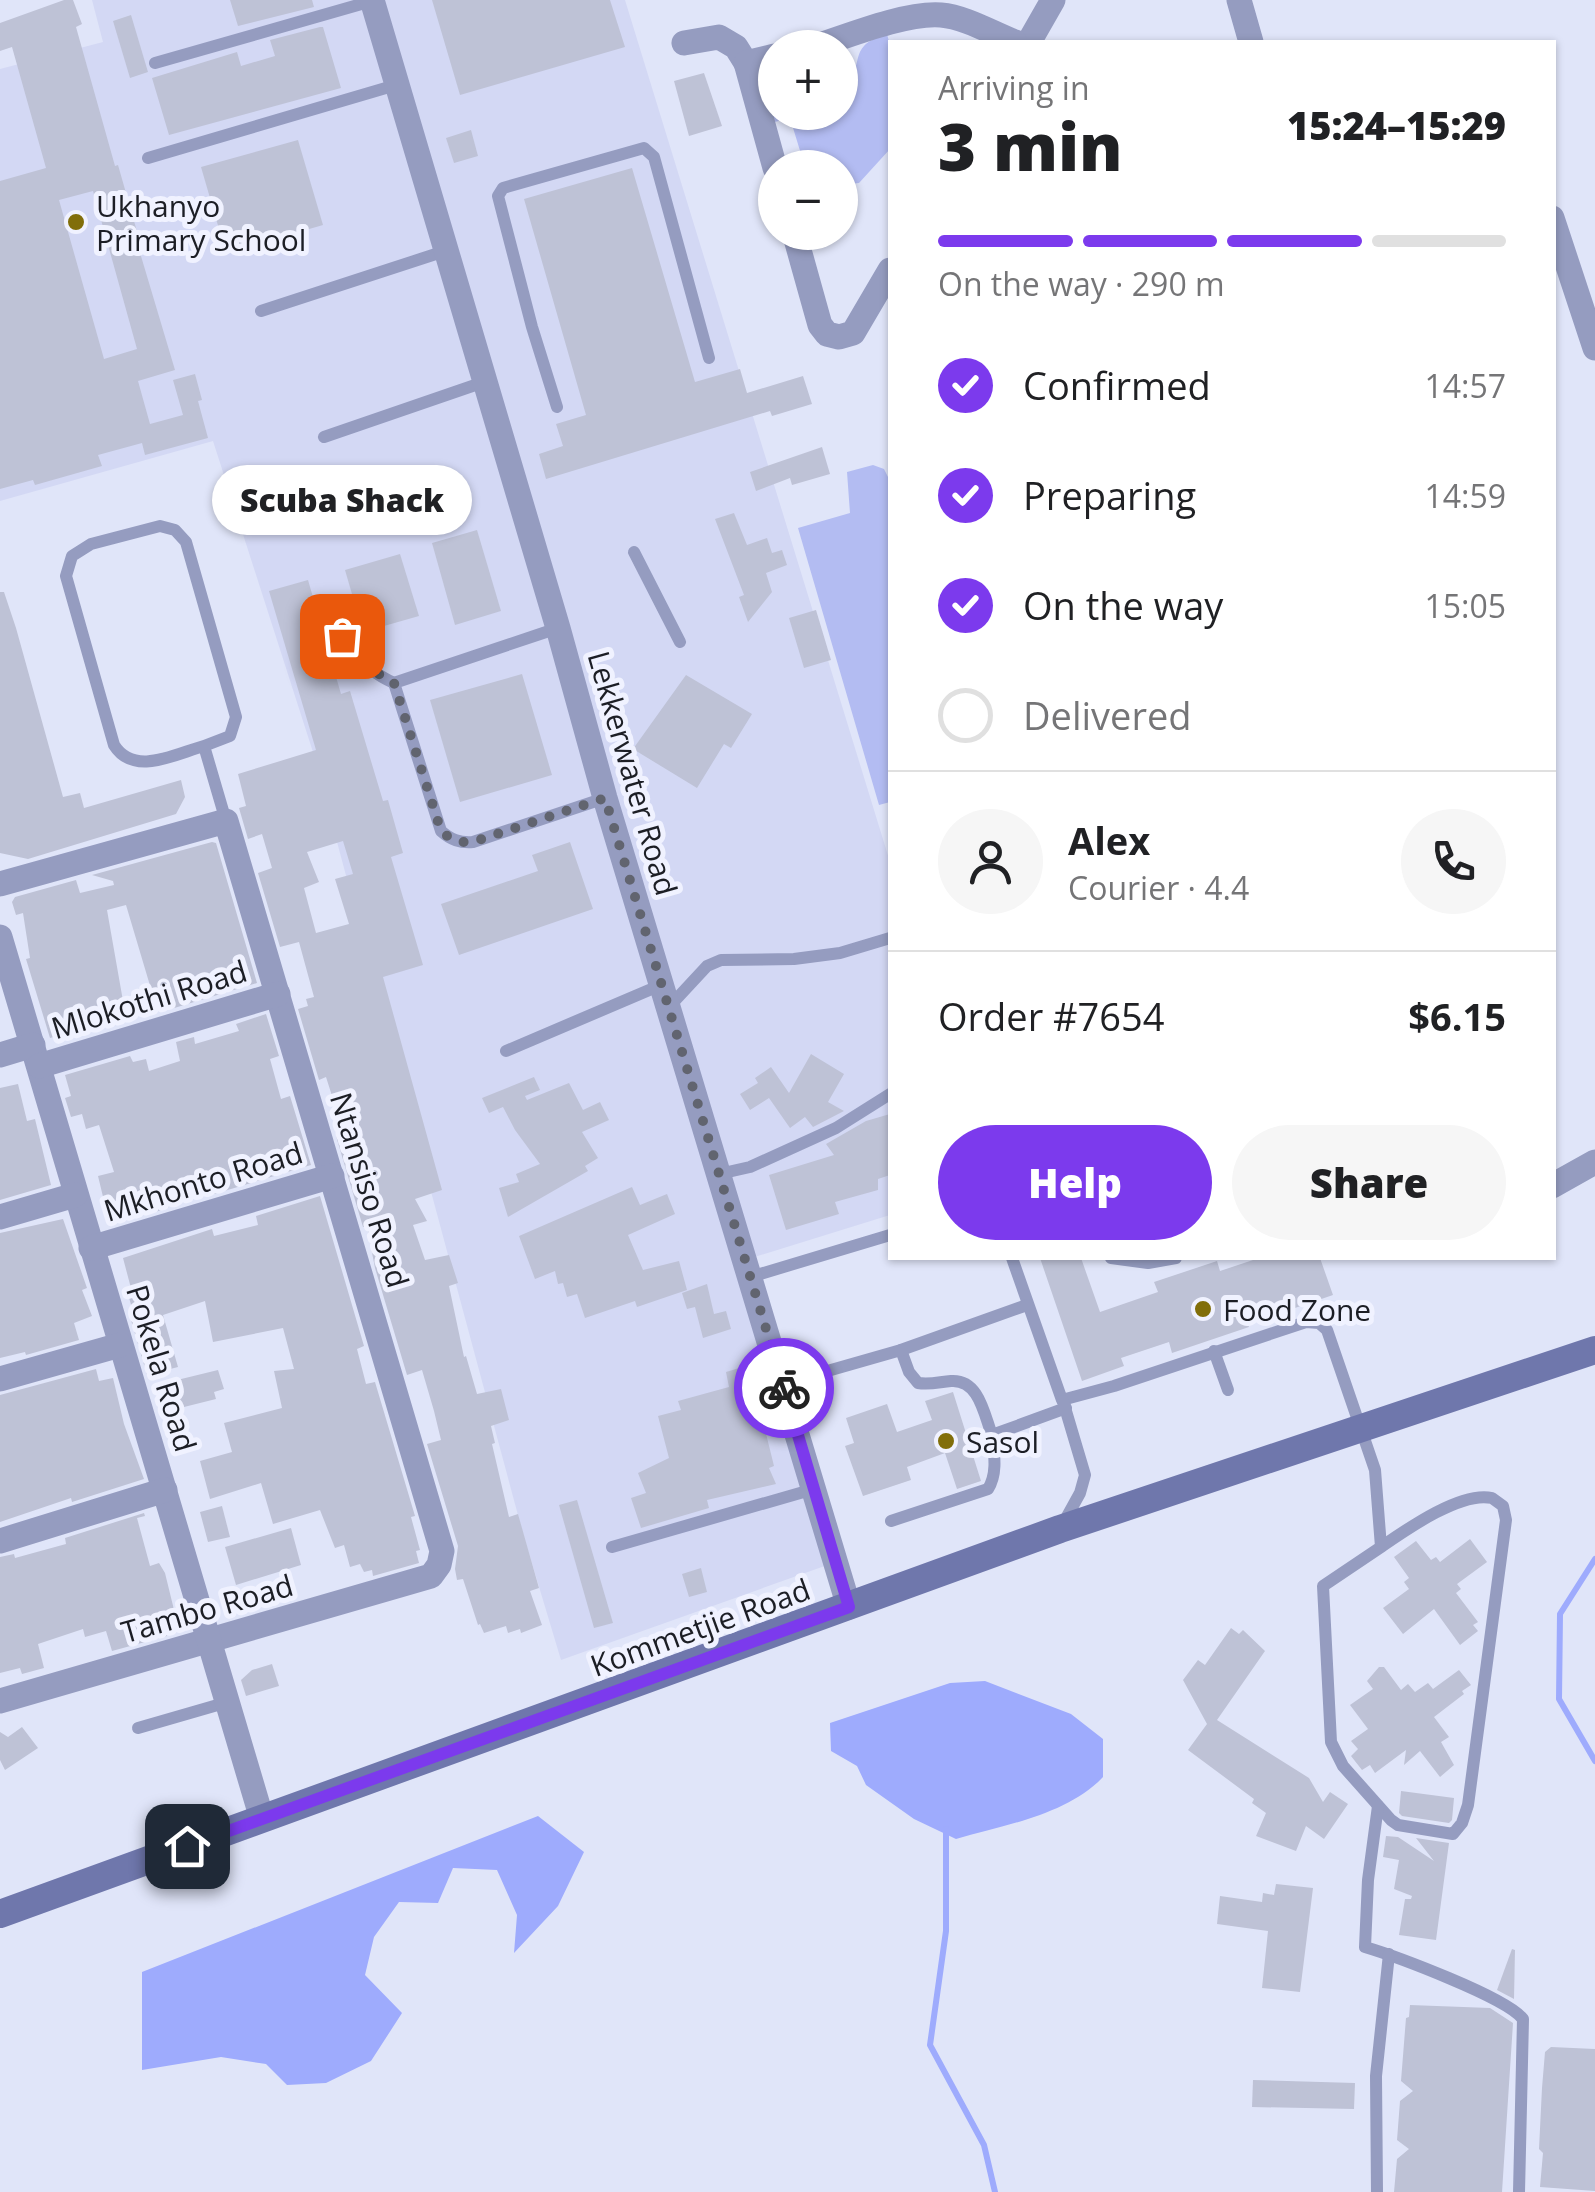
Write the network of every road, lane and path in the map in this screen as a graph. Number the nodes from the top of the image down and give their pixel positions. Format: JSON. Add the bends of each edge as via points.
{"nodes":[{"id":1,"x":372,"y":0,"type":"edge"},
{"id":2,"x":1053,"y":0,"type":"edge"},
{"id":3,"x":1239,"y":0,"type":"edge"},
{"id":4,"x":858,"y":34,"type":"edge"},
{"id":5,"x":1009,"y":40,"type":"edge"},
{"id":6,"x":1030,"y":40,"type":"edge"},
{"id":7,"x":1251,"y":40,"type":"edge"},
{"id":8,"x":684,"y":43,"type":"dead end"},
{"id":9,"x":758,"y":60,"type":"edge"},
{"id":10,"x":746,"y":62,"type":"junction"},
{"id":11,"x":154,"y":63,"type":"dead end"},
{"id":12,"x":396,"y":85,"type":"junction"},
{"id":13,"x":770,"y":150,"type":"edge"},
{"id":14,"x":148,"y":158,"type":"dead end"},
{"id":15,"x":1556,"y":230,"type":"edge"},
{"id":16,"x":799,"y":250,"type":"edge"},
{"id":17,"x":445,"y":251,"type":"junction"},
{"id":18,"x":888,"y":273,"type":"edge"},
{"id":19,"x":261,"y":310,"type":"dead end"},
{"id":20,"x":1595,"y":348,"type":"edge"},
{"id":21,"x":709,"y":358,"type":"dead end"},
{"id":22,"x":484,"y":382,"type":"junction"},
{"id":23,"x":557,"y":407,"type":"dead end"},
{"id":24,"x":324,"y":437,"type":"dead end"},
{"id":25,"x":634,"y":552,"type":"dead end"},
{"id":26,"x":333,"y":601,"type":"dead end"},
{"id":27,"x":558,"y":628,"type":"junction"},
{"id":28,"x":680,"y":642,"type":"dead end"},
{"id":29,"x":394,"y":683,"type":"junction"},
{"id":30,"x":204,"y":746,"type":"junction"},
{"id":31,"x":605,"y":798,"type":"junction"},
{"id":32,"x":226,"y":821,"type":"junction"},
{"id":33,"x":0,"y":884,"type":"edge"},
{"id":34,"x":0,"y":936,"type":"edge"},
{"id":35,"x":888,"y":939,"type":"edge"},
{"id":36,"x":278,"y":994,"type":"junction"},
{"id":37,"x":665,"y":996,"type":"junction"},
{"id":38,"x":506,"y":1051,"type":"dead end"},
{"id":39,"x":0,"y":1055,"type":"edge"},
{"id":40,"x":36,"y":1056,"type":"junction"},
{"id":41,"x":888,"y":1095,"type":"edge"},
{"id":42,"x":1595,"y":1162,"type":"edge"},
{"id":43,"x":719,"y":1174,"type":"junction"},
{"id":44,"x":332,"y":1176,"type":"junction"},
{"id":45,"x":1556,"y":1184,"type":"edge"},
{"id":46,"x":76,"y":1195,"type":"junction"},
{"id":47,"x":0,"y":1217,"type":"edge"},
{"id":48,"x":888,"y":1236,"type":"edge"},
{"id":49,"x":91,"y":1248,"type":"junction"},
{"id":50,"x":1013,"y":1260,"type":"edge"},
{"id":51,"x":1123,"y":1260,"type":"edge"},
{"id":52,"x":1167,"y":1260,"type":"edge"},
{"id":53,"x":750,"y":1277,"type":"junction"},
{"id":54,"x":1027,"y":1305,"type":"junction"},
{"id":55,"x":120,"y":1345,"type":"junction"},
{"id":56,"x":901,"y":1350,"type":"junction"},
{"id":57,"x":1595,"y":1350,"type":"edge"},
{"id":58,"x":1214,"y":1351,"type":"junction"},
{"id":59,"x":0,"y":1380,"type":"edge"},
{"id":60,"x":782,"y":1384,"type":"junction"},
{"id":61,"x":1228,"y":1390,"type":"dead end"},
{"id":62,"x":1064,"y":1404,"type":"junction"},
{"id":63,"x":1363,"y":1429,"type":"junction"},
{"id":64,"x":992,"y":1435,"type":"junction"},
{"id":65,"x":814,"y":1489,"type":"junction"},
{"id":66,"x":165,"y":1490,"type":"junction"},
{"id":67,"x":891,"y":1521,"type":"dead end"},
{"id":68,"x":1060,"y":1529,"type":"junction"},
{"id":69,"x":0,"y":1541,"type":"edge"},
{"id":70,"x":612,"y":1547,"type":"dead end"},
{"id":71,"x":1381,"y":1547,"type":"junction"},
{"id":72,"x":431,"y":1576,"type":"joint"},
{"id":73,"x":849,"y":1607,"type":"junction"},
{"id":74,"x":210,"y":1642,"type":"junction"},
{"id":75,"x":0,"y":1701,"type":"edge"},
{"id":76,"x":228,"y":1702,"type":"junction"},
{"id":77,"x":138,"y":1728,"type":"dead end"},
{"id":78,"x":1378,"y":1806,"type":"junction"},
{"id":79,"x":262,"y":1819,"type":"junction"},
{"id":80,"x":0,"y":1914,"type":"edge"},
{"id":81,"x":1389,"y":1954,"type":"junction"},
{"id":82,"x":1377,"y":2192,"type":"edge"},
{"id":83,"x":1519,"y":2192,"type":"edge"}],
"edges":[{"from":1,"to":11,"type":"lane"},
{"from":1,"to":12,"type":"street","name":"Lekkerwater Road"},
{"from":2,"to":6,"type":"street"},
{"from":3,"to":7,"type":"street"},
{"from":4,"to":5,"type":"street","via":[[942,14]]},
{"from":8,"to":10,"type":"street","via":[[719,36]]},
{"from":9,"to":10,"type":"street"},
{"from":10,"to":13,"type":"street"},
{"from":12,"to":14,"type":"lane"},
{"from":12,"to":17,"type":"street","name":"Lekkerwater Road"},
{"from":15,"to":20,"type":"street"},
{"from":16,"to":18,"type":"street","via":[[827,334],[853,333]]},
{"from":17,"to":19,"type":"lane"},
{"from":17,"to":22,"type":"street","name":"Lekkerwater Road"},
{"from":21,"to":23,"type":"lane","via":[[654,157],[644,148],[503,188],[498,196],[505,230]]},
{"from":22,"to":24,"type":"lane"},
{"from":22,"to":27,"type":"street","name":"Lekkerwater Road"},
{"from":25,"to":28,"type":"lane"},
{"from":26,"to":29,"type":"lane","via":[[342,636],[358,658]]},
{"from":27,"to":29,"type":"lane"},
{"from":27,"to":31,"type":"street","name":"Lekkerwater Road"},
{"from":29,"to":31,"type":"lane","via":[[447,836],[473,842]]},
{"from":30,"to":30,"type":"lane","via":[[232,734],[236,724],[182,536],[160,526],[90,544],[74,554],[66,576],[119,752],[146,762]]},
{"from":30,"to":32,"type":"lane"},
{"from":31,"to":37,"type":"street","name":"Lekkerwater Road"},
{"from":32,"to":33,"type":"street"},
{"from":32,"to":36,"type":"street","name":"Ntansiso Road"},
{"from":34,"to":40,"type":"street","name":"Pokela Road"},
{"from":35,"to":37,"type":"lane","via":[[794,960],[714,962]]},
{"from":36,"to":40,"type":"street","name":"Mlokothi Road"},
{"from":36,"to":44,"type":"street","name":"Ntansiso Road"},
{"from":37,"to":38,"type":"lane"},
{"from":37,"to":43,"type":"street","name":"Lekkerwater Road"},
{"from":39,"to":40,"type":"street","name":"Mlokothi Road"},
{"from":40,"to":46,"type":"street","name":"Pokela Road"},
{"from":41,"to":43,"type":"lane","via":[[836,1128]]},
{"from":42,"to":45,"type":"street"},
{"from":43,"to":53,"type":"street","name":"Lekkerwater Road"},
{"from":44,"to":49,"type":"street","name":"Mkhonto Road"},
{"from":44,"to":72,"type":"street","name":"Ntansiso Road","via":[[441,1541]]},
{"from":46,"to":47,"type":"street"},
{"from":46,"to":49,"type":"street","name":"Pokela Road"},
{"from":48,"to":53,"type":"lane"},
{"from":49,"to":55,"type":"street","name":"Pokela Road"},
{"from":50,"to":54,"type":"lane"},
{"from":51,"to":52,"type":"lane"},
{"from":53,"to":60,"type":"street","name":"Lekkerwater Road"},
{"from":54,"to":56,"type":"lane"},
{"from":54,"to":62,"type":"lane"},
{"from":55,"to":59,"type":"street"},
{"from":55,"to":66,"type":"street","name":"Pokela Road"},
{"from":56,"to":60,"type":"lane"},
{"from":56,"to":64,"type":"lane","via":[[918,1383],[970,1386]]},
{"from":57,"to":63,"type":"main road","name":"Kommetjie Road"},
{"from":58,"to":61,"type":"lane"},
{"from":58,"to":62,"type":"lane"},
{"from":58,"to":63,"type":"lane","via":[[1319,1322],[1331,1336]]},
{"from":60,"to":65,"type":"street","name":"Lekkerwater Road"},
{"from":62,"to":64,"type":"lane"},
{"from":62,"to":68,"type":"lane","via":[[1085,1476]]},
{"from":63,"to":68,"type":"main road","name":"Kommetjie Road"},
{"from":63,"to":71,"type":"lane","via":[[1376,1470]]},
{"from":64,"to":67,"type":"lane","via":[[988,1489]]},
{"from":65,"to":70,"type":"lane"},
{"from":65,"to":73,"type":"street","name":"Lekkerwater Road"},
{"from":66,"to":69,"type":"street"},
{"from":66,"to":74,"type":"street","name":"Pokela Road"},
{"from":68,"to":73,"type":"main road","name":"Kommetjie Road"},
{"from":71,"to":78,"type":"lane","via":[[1323,1586],[1331,1742]]},
{"from":71,"to":78,"type":"lane","via":[[1417,1522],[1478,1496],[1498,1500],[1505,1510],[1462,1823],[1453,1834],[1398,1825]]},
{"from":72,"to":74,"type":"street","name":"Tambo Road"},
{"from":73,"to":79,"type":"main road","name":"Kommetjie Road"},
{"from":74,"to":75,"type":"street","name":"Tambo Road"},
{"from":74,"to":76,"type":"street","name":"Pokela Road"},
{"from":76,"to":77,"type":"lane"},
{"from":76,"to":79,"type":"street","name":"Pokela Road"},
{"from":78,"to":81,"type":"lane","via":[[1365,1946]]},
{"from":79,"to":80,"type":"main road","name":"Kommetjie Road"},
{"from":81,"to":82,"type":"lane","via":[[1376,2076]]},
{"from":81,"to":83,"type":"lane","via":[[1523,2019]]}]}
